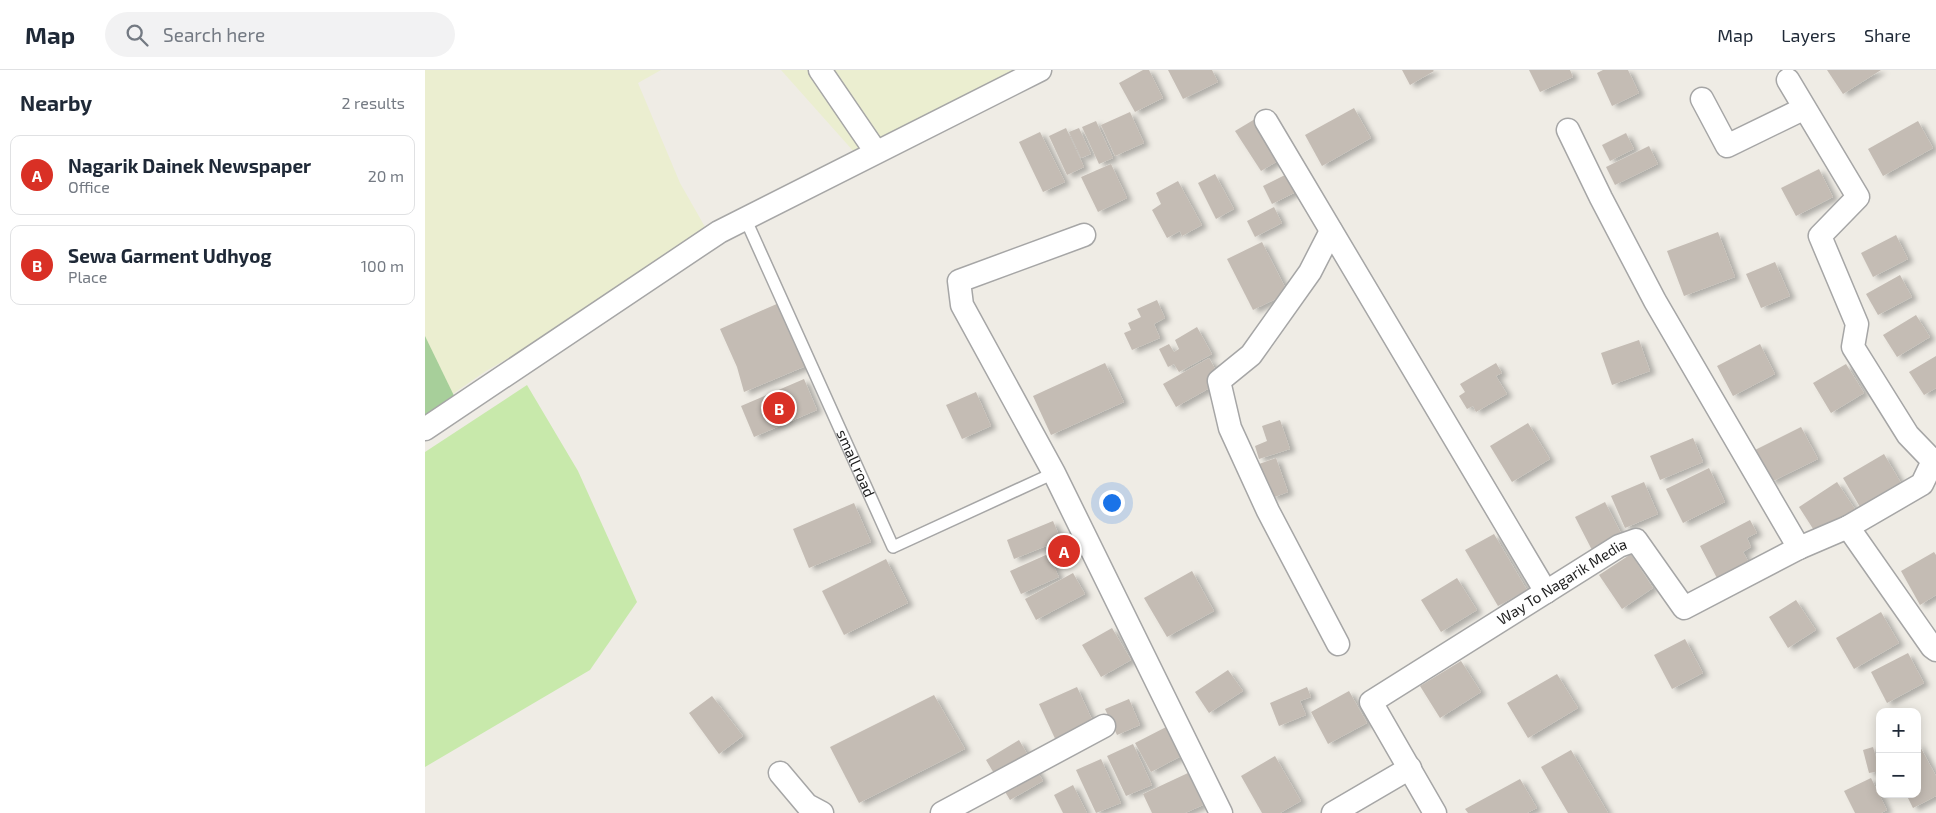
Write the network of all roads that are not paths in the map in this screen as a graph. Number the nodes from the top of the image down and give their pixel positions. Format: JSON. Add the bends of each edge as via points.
{"nodes":[{"id":1,"x":820,"y":70,"type":"edge"},
{"id":2,"x":1040,"y":70,"type":"edge"},
{"id":3,"x":1788,"y":80,"type":"dead end"},
{"id":4,"x":1702,"y":99,"type":"dead end"},
{"id":5,"x":1803,"y":109,"type":"junction"},
{"id":6,"x":1265,"y":121,"type":"dead end"},
{"id":7,"x":1569,"y":130,"type":"dead end"},
{"id":8,"x":875,"y":152,"type":"junction"},
{"id":9,"x":745,"y":218,"type":"junction"},
{"id":10,"x":1331,"y":232,"type":"junction"},
{"id":11,"x":1084,"y":235,"type":"dead end"},
{"id":12,"x":425,"y":429,"type":"edge"},
{"id":13,"x":1934,"y":460,"type":"edge"},
{"id":14,"x":1054,"y":473,"type":"junction"},
{"id":15,"x":1848,"y":527,"type":"junction"},
{"id":16,"x":1799,"y":548,"type":"junction"},
{"id":17,"x":1546,"y":592,"type":"junction"},
{"id":18,"x":1338,"y":644,"type":"dead end"},
{"id":19,"x":1936,"y":650,"type":"edge"},
{"id":20,"x":1104,"y":726,"type":"dead end"},
{"id":21,"x":1410,"y":768,"type":"junction"},
{"id":22,"x":780,"y":773,"type":"dead end"},
{"id":23,"x":822,"y":813,"type":"edge"},
{"id":24,"x":942,"y":813,"type":"edge"},
{"id":25,"x":1221,"y":813,"type":"edge"},
{"id":26,"x":1333,"y":813,"type":"edge"},
{"id":27,"x":1435,"y":813,"type":"edge"}],
"edges":[{"from":1,"to":8,"type":"street"},
{"from":2,"to":8,"type":"street"},
{"from":3,"to":5,"type":"street"},
{"from":4,"to":5,"type":"street","via":[[1727,146]]},
{"from":5,"to":13,"type":"street","via":[[1858,197],[1820,236],[1857,324],[1853,347],[1908,435]]},
{"from":6,"to":10,"type":"street"},
{"from":7,"to":16,"type":"street","via":[[1655,301]]},
{"from":8,"to":9,"type":"street"},
{"from":9,"to":12,"type":"street","via":[[719,232]]},
{"from":9,"to":14,"type":"lane","name":"small road","via":[[893,547]]},
{"from":10,"to":17,"type":"street"},
{"from":10,"to":18,"type":"street","via":[[1310,272],[1251,355],[1219,381],[1230,428],[1268,511]]},
{"from":11,"to":14,"type":"street","via":[[959,281],[962,305]]},
{"from":13,"to":15,"type":"street","name":"Way To Nagarik Media","via":[[1922,484]]},
{"from":14,"to":25,"type":"street"},
{"from":15,"to":16,"type":"street","name":"Way To Nagarik Media"},
{"from":15,"to":19,"type":"street"},
{"from":16,"to":17,"type":"street","name":"Way To Nagarik Media","via":[[1684,608],[1636,540],[1619,546]]},
{"from":17,"to":21,"type":"street","name":"Way To Nagarik Media","via":[[1371,702]]},
{"from":20,"to":24,"type":"street"},
{"from":21,"to":26,"type":"street"},
{"from":21,"to":27,"type":"street","name":"Way To Nagarik Media"},
{"from":22,"to":23,"type":"street","via":[[807,805]]}]}
